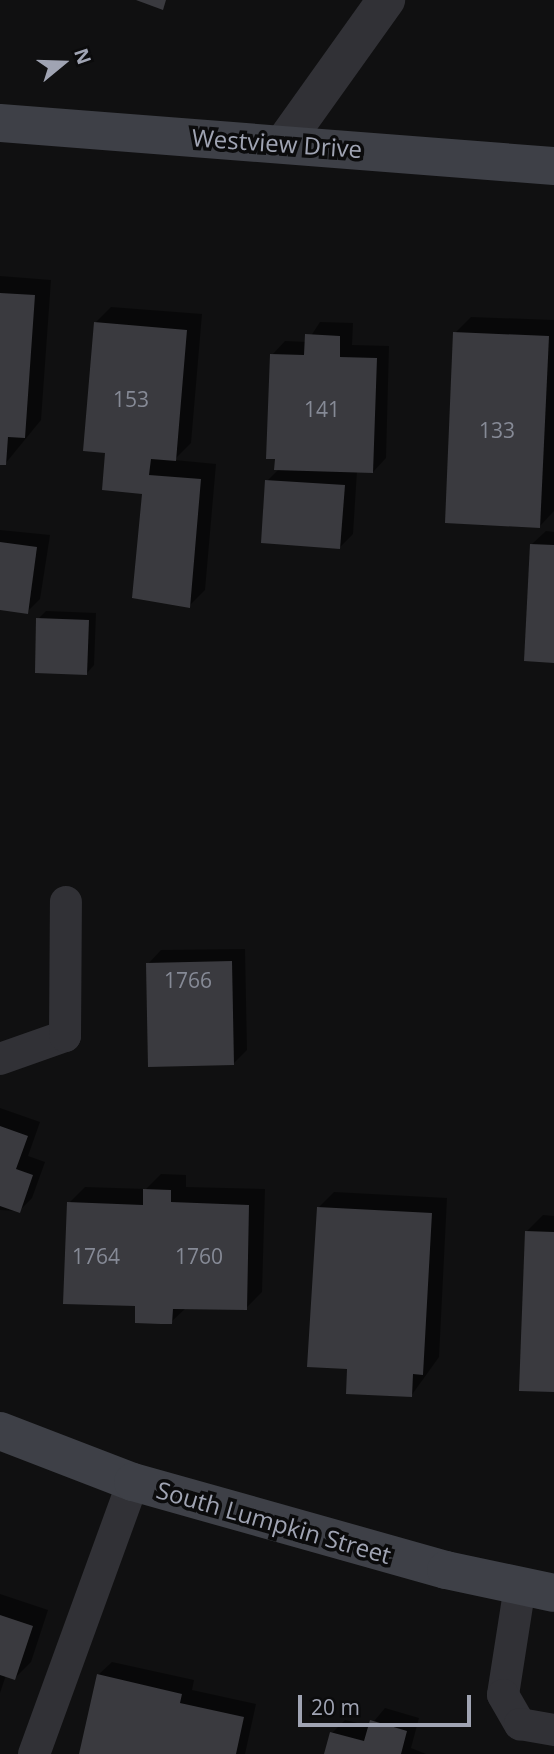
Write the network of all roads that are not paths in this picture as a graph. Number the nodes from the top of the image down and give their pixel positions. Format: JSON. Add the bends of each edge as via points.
{"nodes":[{"id":1,"x":386,"y":0,"type":"edge"},
{"id":2,"x":0,"y":123,"type":"edge"},
{"id":3,"x":284,"y":143,"type":"junction"},
{"id":4,"x":554,"y":166,"type":"edge"},
{"id":5,"x":66,"y":902,"type":"dead end"},
{"id":6,"x":0,"y":1059,"type":"edge"},
{"id":7,"x":0,"y":1431,"type":"edge"},
{"id":8,"x":133,"y":1482,"type":"junction"},
{"id":9,"x":537,"y":1589,"type":"edge"},
{"id":10,"x":554,"y":1730,"type":"edge"},
{"id":11,"x":34,"y":1754,"type":"edge"}],
"edges":[{"from":1,"to":3,"type":"street"},
{"from":2,"to":3,"type":"street","name":"Westview Drive"},
{"from":3,"to":4,"type":"street","name":"Westview Drive"},
{"from":5,"to":6,"type":"lane","via":[[65,1036]]},
{"from":7,"to":8,"type":"street","name":"South Lumpkin Street"},
{"from":8,"to":9,"type":"street","name":"South Lumpkin Street"},
{"from":8,"to":11,"type":"lane"},
{"from":9,"to":10,"type":"lane","via":[[503,1695],[520,1724]]}]}
